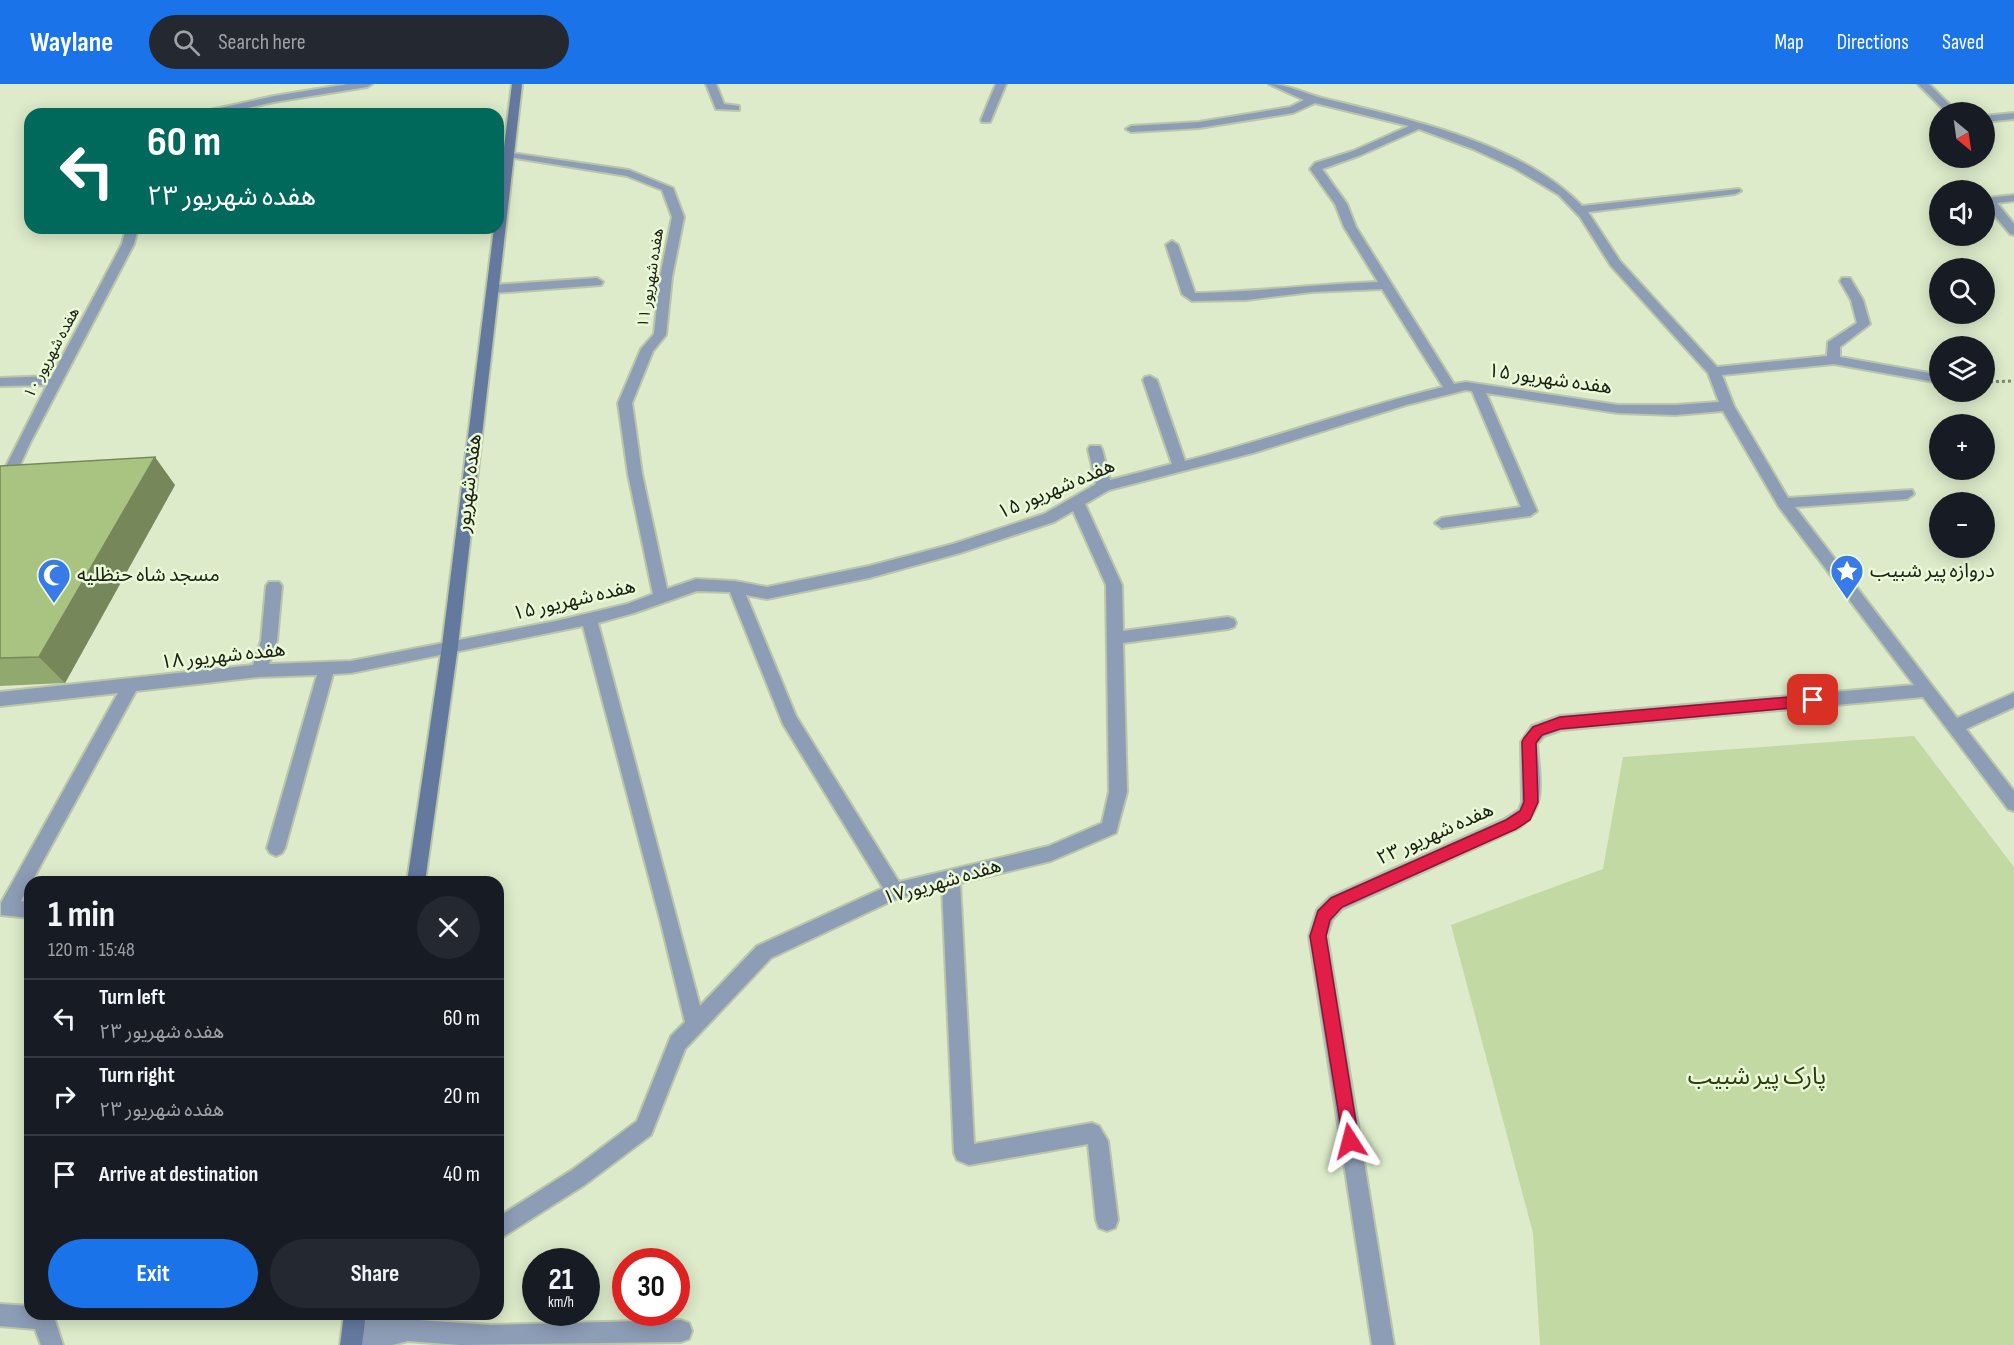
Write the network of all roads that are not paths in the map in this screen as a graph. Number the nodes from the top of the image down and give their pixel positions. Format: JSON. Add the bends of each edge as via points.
{"nodes":[{"id":1,"x":366,"y":84,"type":"edge"},
{"id":2,"x":517,"y":84,"type":"edge"},
{"id":3,"x":711,"y":84,"type":"edge"},
{"id":4,"x":1000,"y":84,"type":"edge"},
{"id":5,"x":1274,"y":84,"type":"edge"},
{"id":6,"x":1923,"y":84,"type":"edge"},
{"id":7,"x":1315,"y":99,"type":"junction"},
{"id":8,"x":1942,"y":102,"type":"edge"},
{"id":9,"x":233,"y":108,"type":"edge"},
{"id":10,"x":735,"y":108,"type":"dead end"},
{"id":11,"x":2014,"y":116,"type":"edge"},
{"id":12,"x":1995,"y":117,"type":"edge"},
{"id":13,"x":986,"y":120,"type":"dead end"},
{"id":14,"x":1419,"y":125,"type":"junction"},
{"id":15,"x":1131,"y":129,"type":"dead end"},
{"id":16,"x":509,"y":154,"type":"junction"},
{"id":17,"x":1735,"y":191,"type":"dead end"},
{"id":18,"x":504,"y":194,"type":"edge"},
{"id":19,"x":2014,"y":198,"type":"edge"},
{"id":20,"x":1579,"y":210,"type":"junction"},
{"id":21,"x":2014,"y":231,"type":"edge"},
{"id":22,"x":130,"y":234,"type":"edge"},
{"id":23,"x":499,"y":234,"type":"edge"},
{"id":24,"x":1172,"y":245,"type":"dead end"},
{"id":25,"x":1846,"y":280,"type":"dead end"},
{"id":26,"x":597,"y":282,"type":"dead end"},
{"id":27,"x":1385,"y":285,"type":"junction"},
{"id":28,"x":492,"y":289,"type":"junction"},
{"id":29,"x":1834,"y":360,"type":"junction"},
{"id":30,"x":1929,"y":377,"type":"edge"},
{"id":31,"x":1716,"y":378,"type":"junction"},
{"id":32,"x":56,"y":380,"type":"junction"},
{"id":33,"x":1150,"y":380,"type":"dead end"},
{"id":34,"x":0,"y":382,"type":"edge"},
{"id":35,"x":1477,"y":388,"type":"junction"},
{"id":36,"x":1451,"y":390,"type":"junction"},
{"id":37,"x":1727,"y":406,"type":"junction"},
{"id":38,"x":1095,"y":449,"type":"dead end"},
{"id":39,"x":1180,"y":467,"type":"junction"},
{"id":40,"x":5,"y":473,"type":"edge"},
{"id":41,"x":1104,"y":486,"type":"junction"},
{"id":42,"x":0,"y":494,"type":"edge"},
{"id":43,"x":1907,"y":494,"type":"dead end"},
{"id":44,"x":1076,"y":501,"type":"junction"},
{"id":45,"x":1784,"y":503,"type":"junction"},
{"id":46,"x":1442,"y":523,"type":"dead end"},
{"id":47,"x":274,"y":586,"type":"dead end"},
{"id":48,"x":735,"y":588,"type":"junction"},
{"id":49,"x":661,"y":597,"type":"junction"},
{"id":50,"x":589,"y":619,"type":"junction"},
{"id":51,"x":1228,"y":623,"type":"dead end"},
{"id":52,"x":1117,"y":638,"type":"junction"},
{"id":53,"x":450,"y":646,"type":"junction"},
{"id":54,"x":327,"y":668,"type":"junction"},
{"id":55,"x":259,"y":671,"type":"junction"},
{"id":56,"x":131,"y":686,"type":"junction"},
{"id":57,"x":1928,"y":690,"type":"junction"},
{"id":58,"x":0,"y":699,"type":"edge"},
{"id":59,"x":2014,"y":700,"type":"edge"},
{"id":60,"x":1955,"y":726,"type":"junction"},
{"id":61,"x":2014,"y":804,"type":"edge"},
{"id":62,"x":276,"y":848,"type":"dead end"},
{"id":63,"x":25,"y":876,"type":"edge"},
{"id":64,"x":417,"y":876,"type":"edge"},
{"id":65,"x":951,"y":877,"type":"junction"},
{"id":66,"x":24,"y":878,"type":"edge"},
{"id":67,"x":895,"y":891,"type":"junction"},
{"id":68,"x":24,"y":910,"type":"edge"},
{"id":69,"x":695,"y":1025,"type":"junction"},
{"id":70,"x":1107,"y":1220,"type":"dead end"},
{"id":71,"x":504,"y":1225,"type":"edge"},
{"id":72,"x":0,"y":1315,"type":"edge"},
{"id":73,"x":24,"y":1317,"type":"edge"},
{"id":74,"x":44,"y":1320,"type":"edge"},
{"id":75,"x":354,"y":1320,"type":"edge"},
{"id":76,"x":388,"y":1320,"type":"edge"},
{"id":77,"x":681,"y":1331,"type":"dead end"},
{"id":78,"x":350,"y":1344,"type":"edge"},
{"id":79,"x":52,"y":1345,"type":"edge"},
{"id":80,"x":1383,"y":1345,"type":"edge"}],
"edges":[{"from":1,"to":9,"type":"street"},
{"from":2,"to":16,"type":"main road","name":"هفده شهریور"},
{"from":3,"to":10,"type":"street","via":[[720,107]]},
{"from":4,"to":13,"type":"street"},
{"from":5,"to":7,"type":"street"},
{"from":6,"to":8,"type":"street"},
{"from":7,"to":14,"type":"street"},
{"from":7,"to":15,"type":"street","via":[[1293,110],[1200,125]]},
{"from":11,"to":12,"type":"street"},
{"from":14,"to":20,"type":"street","via":[[1518,166],[1563,193]]},
{"from":14,"to":27,"type":"street","via":[[1316,167]]},
{"from":16,"to":18,"type":"main road","name":"هفده شهریور"},
{"from":16,"to":49,"type":"street","name":"هفده شهریور ۱۱","via":[[629,173],[667,188],[678,217],[660,335],[647,349],[625,403],[635,474]]},
{"from":17,"to":20,"type":"street"},
{"from":19,"to":21,"type":"street","via":[[1991,200],[1991,204]]},
{"from":20,"to":31,"type":"street","via":[[1615,263]]},
{"from":22,"to":32,"type":"street","name":"هفده شهریور ۱۰"},
{"from":23,"to":28,"type":"main road","name":"هفده شهریور"},
{"from":24,"to":27,"type":"street","via":[[1192,297]]},
{"from":25,"to":29,"type":"street","via":[[1864,324],[1833,345]]},
{"from":26,"to":28,"type":"street"},
{"from":27,"to":36,"type":"street"},
{"from":28,"to":53,"type":"main road","name":"هفده شهریور"},
{"from":29,"to":30,"type":"street"},
{"from":29,"to":31,"type":"street"},
{"from":31,"to":37,"type":"street"},
{"from":32,"to":34,"type":"street"},
{"from":32,"to":40,"type":"street","name":"هفده شهریور ۱۰"},
{"from":33,"to":39,"type":"street"},
{"from":35,"to":36,"type":"street","name":"هفده شهریور ۱۵"},
{"from":35,"to":37,"type":"street","name":"هفده شهریور ۱۵","via":[[1618,409]]},
{"from":35,"to":46,"type":"street","via":[[1530,511]]},
{"from":36,"to":39,"type":"street","name":"هفده شهریور ۱۵"},
{"from":37,"to":45,"type":"street"},
{"from":38,"to":41,"type":"street"},
{"from":39,"to":41,"type":"street","name":"هفده شهریور ۱۵"},
{"from":40,"to":42,"type":"street","name":"هفده شهریور ۱۰"},
{"from":41,"to":44,"type":"street","name":"هفده شهریور ۱۵"},
{"from":43,"to":45,"type":"street"},
{"from":44,"to":48,"type":"street","name":"هفده شهریور ۱۵","via":[[1049,518],[869,572],[767,593]]},
{"from":44,"to":52,"type":"street","name":"هفده شهریور۱۷","via":[[1114,585]]},
{"from":45,"to":57,"type":"street"},
{"from":47,"to":55,"type":"street","via":[[269,641]]},
{"from":48,"to":49,"type":"street","name":"هفده شهریور ۱۵","via":[[696,585]]},
{"from":48,"to":67,"type":"street","via":[[789,719]]},
{"from":49,"to":50,"type":"street","name":"هفده شهریور ۱۵"},
{"from":50,"to":53,"type":"street","name":"هفده شهریور ۱۵"},
{"from":50,"to":69,"type":"street"},
{"from":51,"to":52,"type":"street"},
{"from":52,"to":65,"type":"street","name":"هفده شهریور۱۷","via":[[1118,792],[1110,828],[1051,853]]},
{"from":53,"to":54,"type":"street","name":"هفده شهریور ۱۸","via":[[351,667]]},
{"from":53,"to":64,"type":"main road","name":"هفده شهریور"},
{"from":54,"to":55,"type":"street","name":"هفده شهریور ۱۸"},
{"from":54,"to":62,"type":"street"},
{"from":55,"to":56,"type":"street","name":"هفده شهریور ۱۸"},
{"from":56,"to":58,"type":"street","name":"هفده شهریور ۱۸"},
{"from":56,"to":63,"type":"street"},
{"from":57,"to":60,"type":"street"},
{"from":57,"to":80,"type":"street","name":"هفده شهریور ۲۳","via":[[1560,723],[1538,731],[1529,742],[1531,802],[1525,815],[1336,903],[1324,916],[1318,936]]},
{"from":59,"to":60,"type":"street"},
{"from":60,"to":61,"type":"street"},
{"from":65,"to":67,"type":"street","name":"هفده شهریور۱۷"},
{"from":65,"to":70,"type":"street","via":[[964,1153],[1092,1133],[1098,1141]]},
{"from":66,"to":68,"type":"street","via":[[7,909]]},
{"from":67,"to":69,"type":"street","name":"هفده شهریور۱۷","via":[[764,952]]},
{"from":69,"to":71,"type":"street","name":"هفده شهریور۱۷","via":[[678,1043],[645,1128]]},
{"from":72,"to":73,"type":"street"},
{"from":74,"to":79,"type":"street"},
{"from":75,"to":78,"type":"main road"},
{"from":76,"to":78,"type":"street"},
{"from":77,"to":78,"type":"street","via":[[491,1336],[408,1330]]}]}
